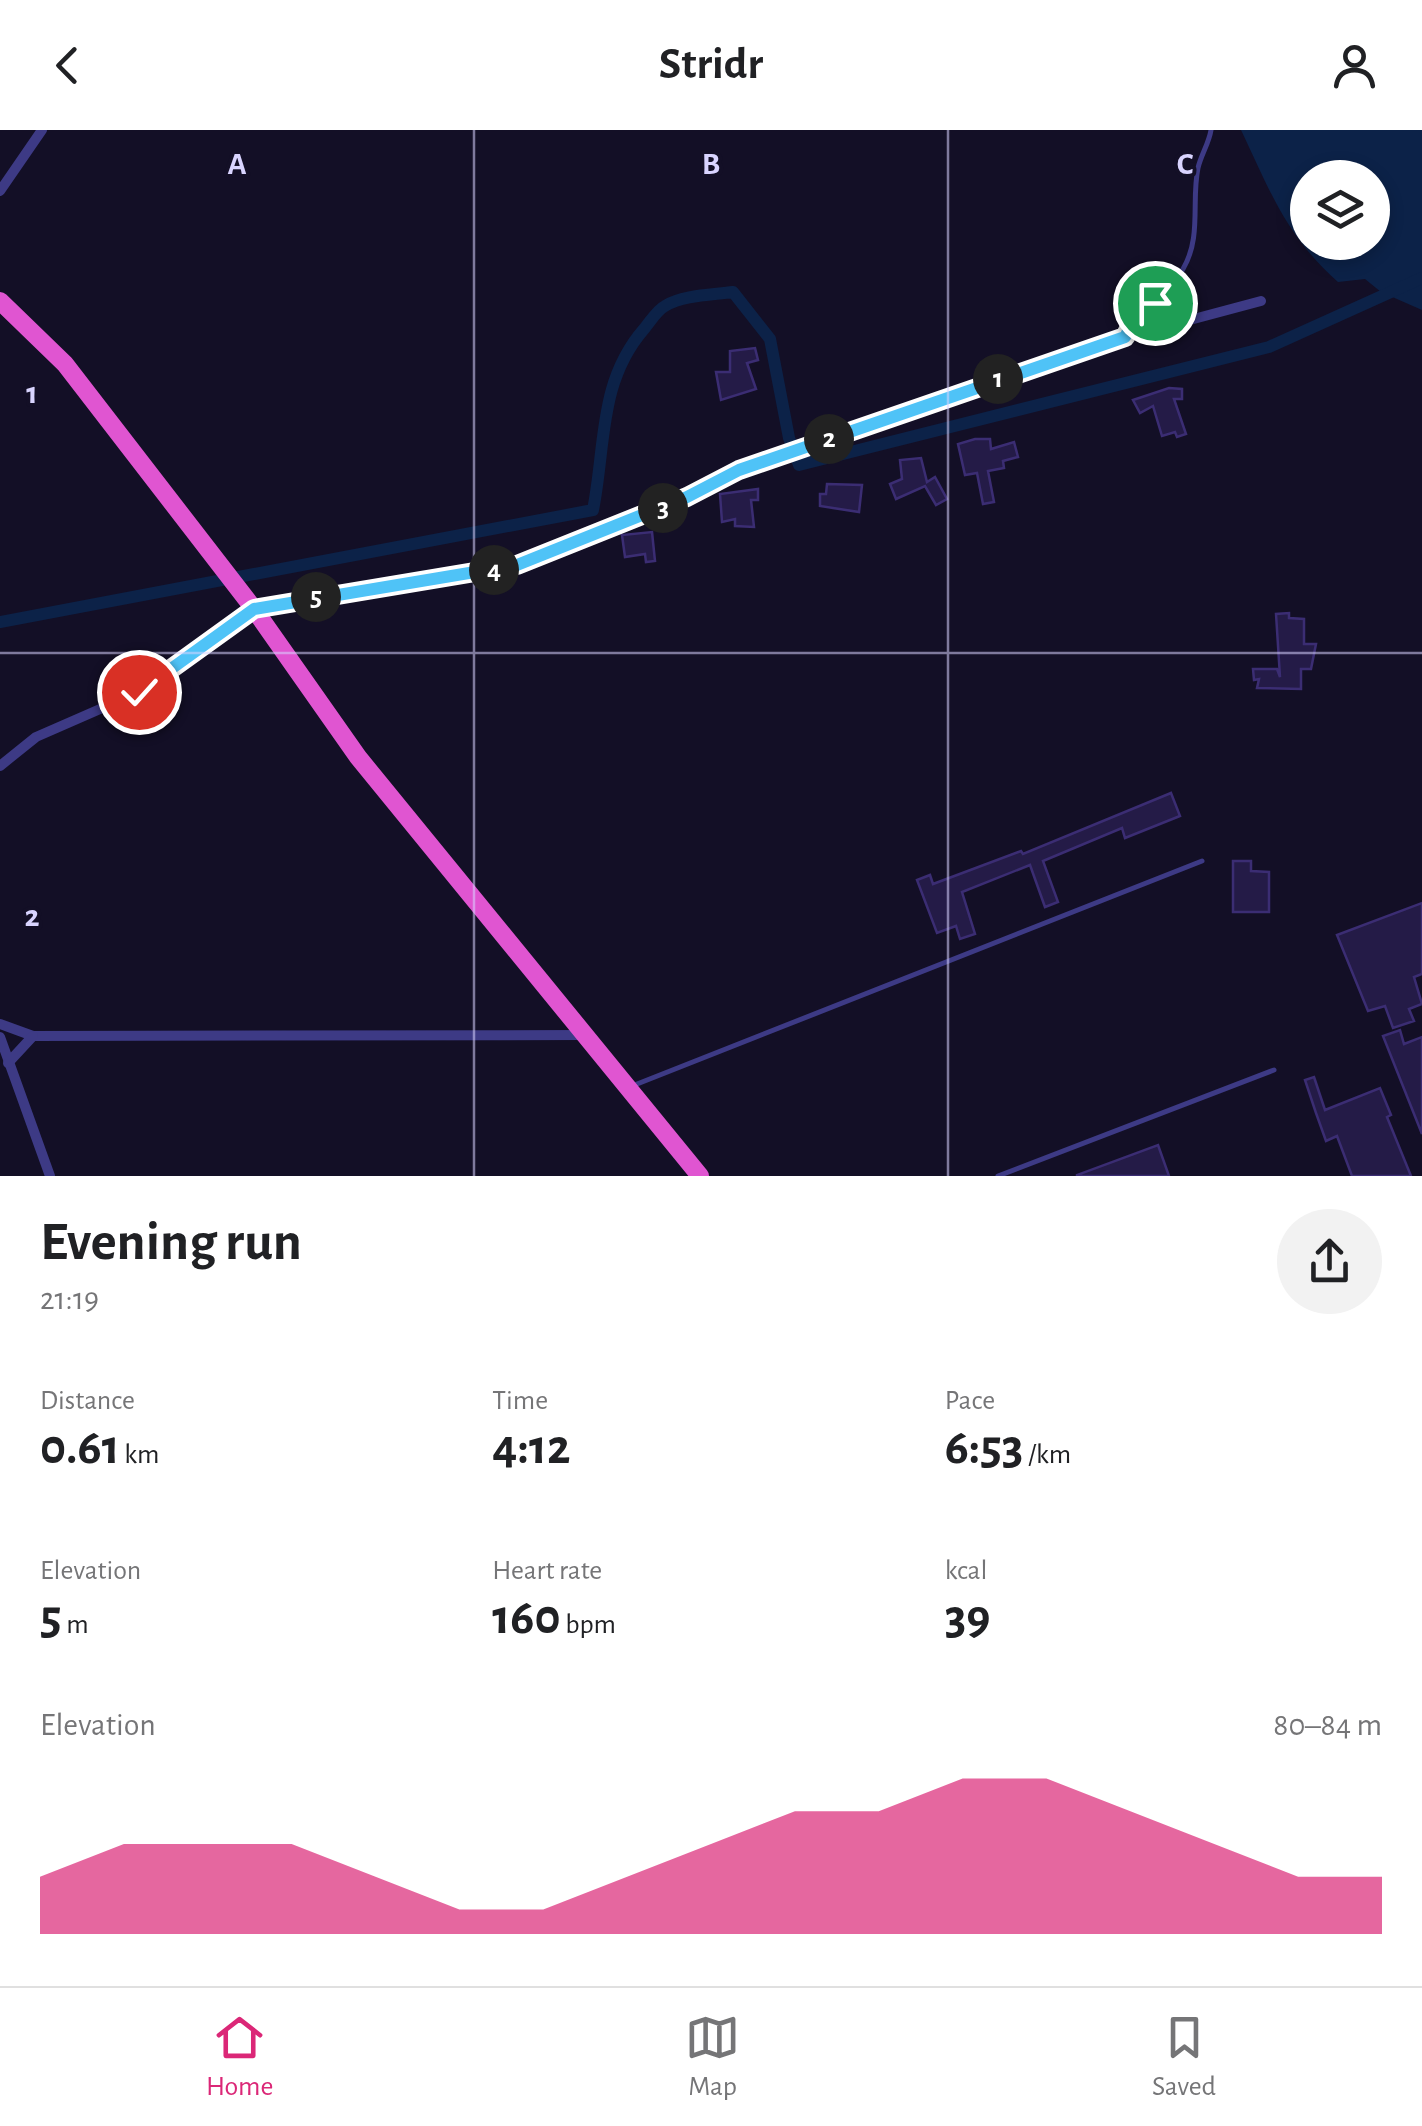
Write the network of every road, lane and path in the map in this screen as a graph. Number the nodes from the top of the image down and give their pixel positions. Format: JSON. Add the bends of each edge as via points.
{"nodes":[{"id":1,"x":42,"y":130,"type":"edge"},
{"id":2,"x":1211,"y":130,"type":"edge"},
{"id":3,"x":0,"y":190,"type":"edge"},
{"id":4,"x":0,"y":301,"type":"edge"},
{"id":5,"x":1261,"y":302,"type":"dead end"},
{"id":6,"x":1125,"y":337,"type":"junction"},
{"id":7,"x":251,"y":605,"type":"junction"},
{"id":8,"x":0,"y":766,"type":"edge"},
{"id":9,"x":1202,"y":861,"type":"dead end"},
{"id":10,"x":0,"y":1024,"type":"edge"},
{"id":11,"x":33,"y":1036,"type":"junction"},
{"id":12,"x":589,"y":1036,"type":"junction"},
{"id":13,"x":0,"y":1037,"type":"edge"},
{"id":14,"x":8,"y":1063,"type":"junction"},
{"id":15,"x":1274,"y":1070,"type":"dead end"},
{"id":16,"x":629,"y":1087,"type":"junction"},
{"id":17,"x":50,"y":1176,"type":"edge"},
{"id":18,"x":700,"y":1176,"type":"edge"},
{"id":19,"x":998,"y":1176,"type":"edge"}],
"edges":[{"from":1,"to":3,"type":"street"},
{"from":2,"to":6,"type":"lane","via":[[1198,170],[1196,230],[1185,266]]},
{"from":4,"to":7,"type":"highway","via":[[65,364]]},
{"from":5,"to":6,"type":"street"},
{"from":6,"to":7,"type":"street","via":[[739,470],[517,565]]},
{"from":7,"to":8,"type":"street","via":[[139,692],[36,737]]},
{"from":7,"to":12,"type":"highway","via":[[358,757]]},
{"from":9,"to":16,"type":"lane"},
{"from":10,"to":11,"type":"street"},
{"from":11,"to":12,"type":"street"},
{"from":11,"to":14,"type":"street"},
{"from":12,"to":16,"type":"highway"},
{"from":13,"to":14,"type":"street"},
{"from":14,"to":17,"type":"street"},
{"from":15,"to":19,"type":"lane"},
{"from":16,"to":18,"type":"highway"}]}
